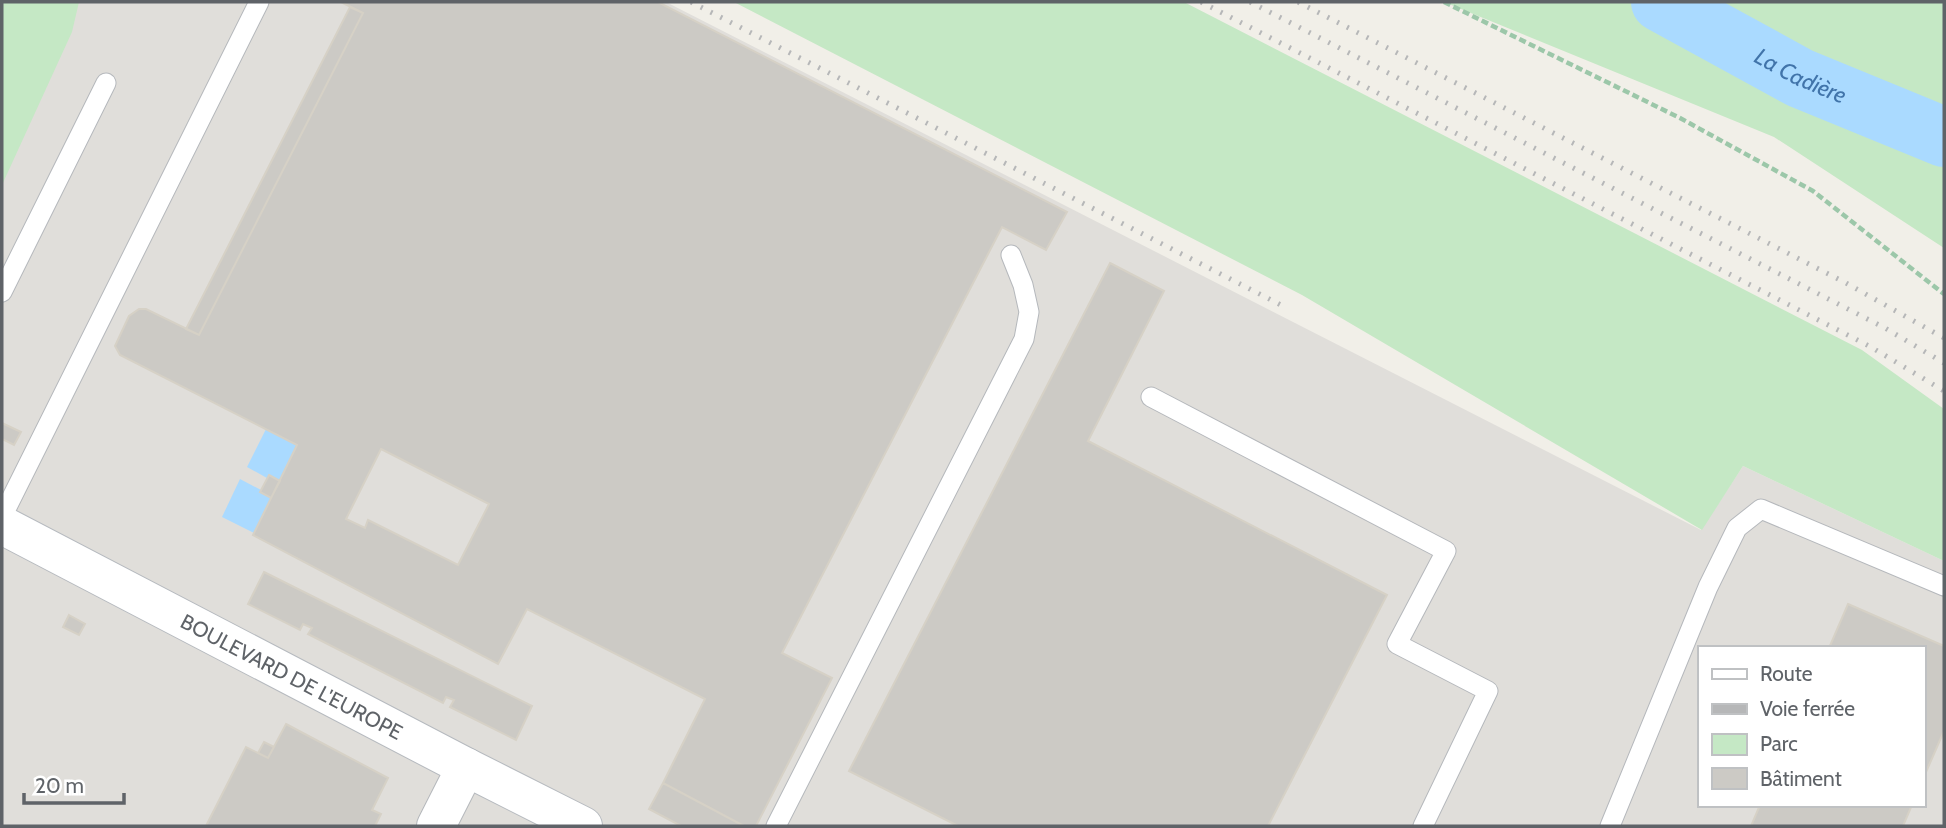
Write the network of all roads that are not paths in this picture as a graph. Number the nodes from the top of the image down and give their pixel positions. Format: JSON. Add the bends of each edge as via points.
{"nodes":[{"id":1,"x":259,"y":2,"type":"edge"},
{"id":2,"x":106,"y":83,"type":"dead end"},
{"id":3,"x":1011,"y":255,"type":"dead end"},
{"id":4,"x":2,"y":292,"type":"edge"},
{"id":5,"x":1151,"y":397,"type":"dead end"},
{"id":6,"x":2,"y":517,"type":"edge"},
{"id":7,"x":2,"y":525,"type":"edge"},
{"id":8,"x":1944,"y":586,"type":"edge"},
{"id":9,"x":466,"y":767,"type":"junction"},
{"id":10,"x":436,"y":826,"type":"edge"},
{"id":11,"x":583,"y":826,"type":"edge"},
{"id":12,"x":776,"y":826,"type":"edge"},
{"id":13,"x":1423,"y":826,"type":"edge"},
{"id":14,"x":1610,"y":826,"type":"edge"}],
"edges":[{"from":1,"to":6,"type":"lane"},
{"from":2,"to":4,"type":"lane"},
{"from":3,"to":12,"type":"lane","via":[[1030,312],[1024,339]]},
{"from":5,"to":13,"type":"lane","via":[[1446,551],[1397,644],[1488,691]]},
{"from":7,"to":9,"type":"street","name":"BOULEVARD DE L'EUROPE"},
{"from":8,"to":14,"type":"lane","via":[[1761,509],[1737,528],[1707,587]]},
{"from":9,"to":10,"type":"street"},
{"from":9,"to":11,"type":"street","name":"BOULEVARD DE L'EUROPE"}]}
